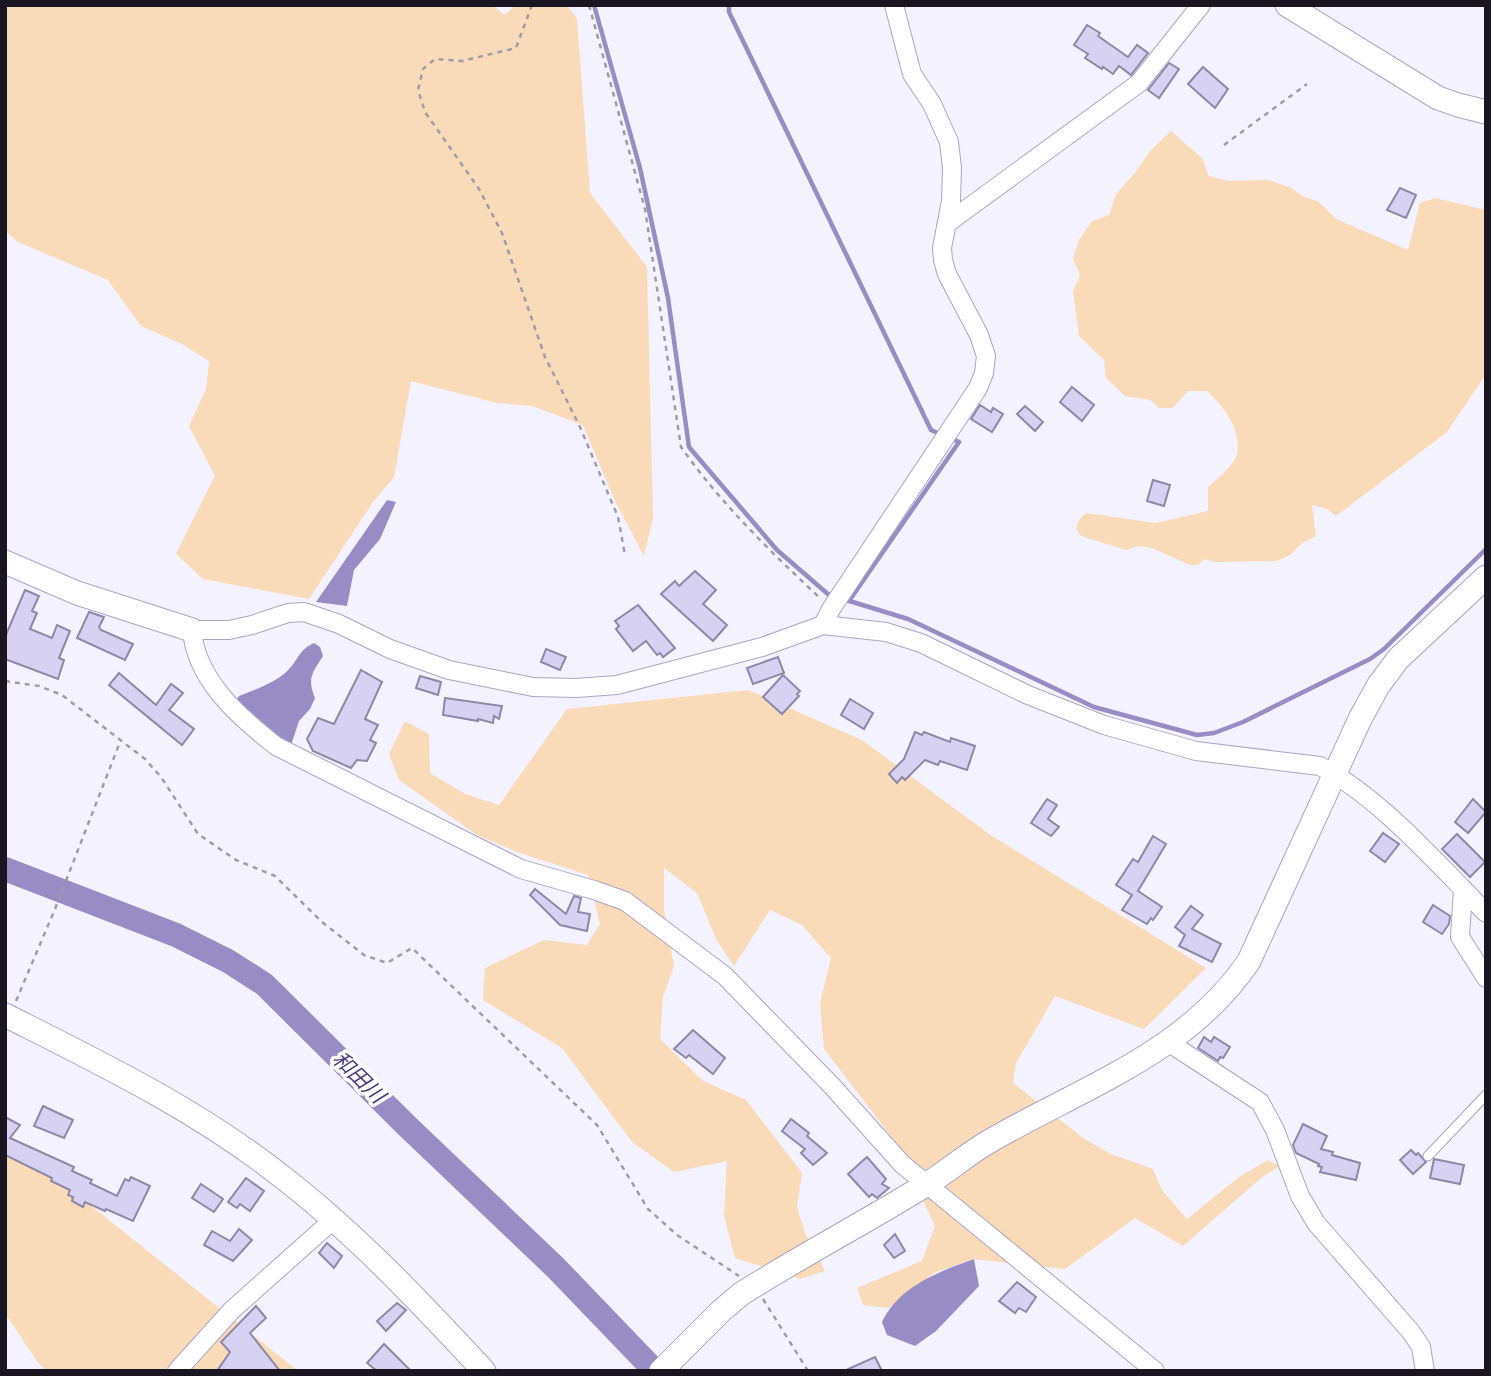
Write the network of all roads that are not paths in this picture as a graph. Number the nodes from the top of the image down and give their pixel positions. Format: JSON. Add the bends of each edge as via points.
{"nodes":[{"id":1,"x":894,"y":5,"type":"edge"},
{"id":2,"x":1200,"y":5,"type":"edge"},
{"id":3,"x":1287,"y":5,"type":"edge"},
{"id":4,"x":1486,"y":112,"type":"edge"},
{"id":5,"x":949,"y":222,"type":"junction"},
{"id":6,"x":5,"y":562,"type":"edge"},
{"id":7,"x":1486,"y":577,"type":"edge"},
{"id":8,"x":827,"y":617,"type":"junction"},
{"id":9,"x":192,"y":631,"type":"junction"},
{"id":10,"x":1335,"y":774,"type":"junction"},
{"id":11,"x":1464,"y":889,"type":"junction"},
{"id":12,"x":1486,"y":913,"type":"edge"},
{"id":13,"x":1486,"y":978,"type":"edge"},
{"id":14,"x":6,"y":1018,"type":"edge"},
{"id":15,"x":1168,"y":1042,"type":"junction"},
{"id":16,"x":1486,"y":1094,"type":"edge"},
{"id":17,"x":1428,"y":1156,"type":"dead end"},
{"id":18,"x":926,"y":1185,"type":"junction"},
{"id":19,"x":333,"y":1220,"type":"junction"},
{"id":20,"x":177,"y":1371,"type":"edge"},
{"id":21,"x":484,"y":1371,"type":"edge"},
{"id":22,"x":661,"y":1371,"type":"edge"},
{"id":23,"x":1155,"y":1371,"type":"edge"},
{"id":24,"x":1425,"y":1371,"type":"edge"}],
"edges":[{"from":1,"to":5,"type":"street","via":[[912,74],[949,142]]},
{"from":2,"to":5,"type":"street","via":[[1139,83]]},
{"from":3,"to":4,"type":"street","via":[[1438,97]]},
{"from":5,"to":8,"type":"street","via":[[943,260],[979,335],[986,356],[984,373]]},
{"from":6,"to":9,"type":"street","via":[[77,593]]},
{"from":7,"to":10,"type":"street","via":[[1398,659],[1378,686]]},
{"from":8,"to":9,"type":"street","via":[[762,647],[617,685],[576,688],[533,687],[449,670],[304,612],[229,629]]},
{"from":8,"to":10,"type":"street","via":[[921,643],[1028,695],[1104,725],[1196,751],[1320,766]]},
{"from":9,"to":18,"type":"street","via":[[200,663],[226,702],[276,746],[521,869],[625,901],[725,976]]},
{"from":10,"to":11,"type":"street","via":[[1410,834]]},
{"from":10,"to":15,"type":"street","via":[[1249,961],[1210,1010]]},
{"from":11,"to":12,"type":"street"},
{"from":11,"to":13,"type":"street","via":[[1461,937]]},
{"from":14,"to":19,"type":"street","via":[[179,1106],[281,1175]]},
{"from":15,"to":18,"type":"street","via":[[1108,1080],[989,1142]]},
{"from":15,"to":24,"type":"street","via":[[1260,1102],[1316,1223],[1411,1332],[1421,1348]]},
{"from":16,"to":17,"type":"lane"},
{"from":18,"to":22,"type":"street","via":[[755,1285],[721,1311]]},
{"from":18,"to":23,"type":"street"},
{"from":19,"to":20,"type":"street","via":[[232,1310]]},
{"from":19,"to":21,"type":"street"}]}
